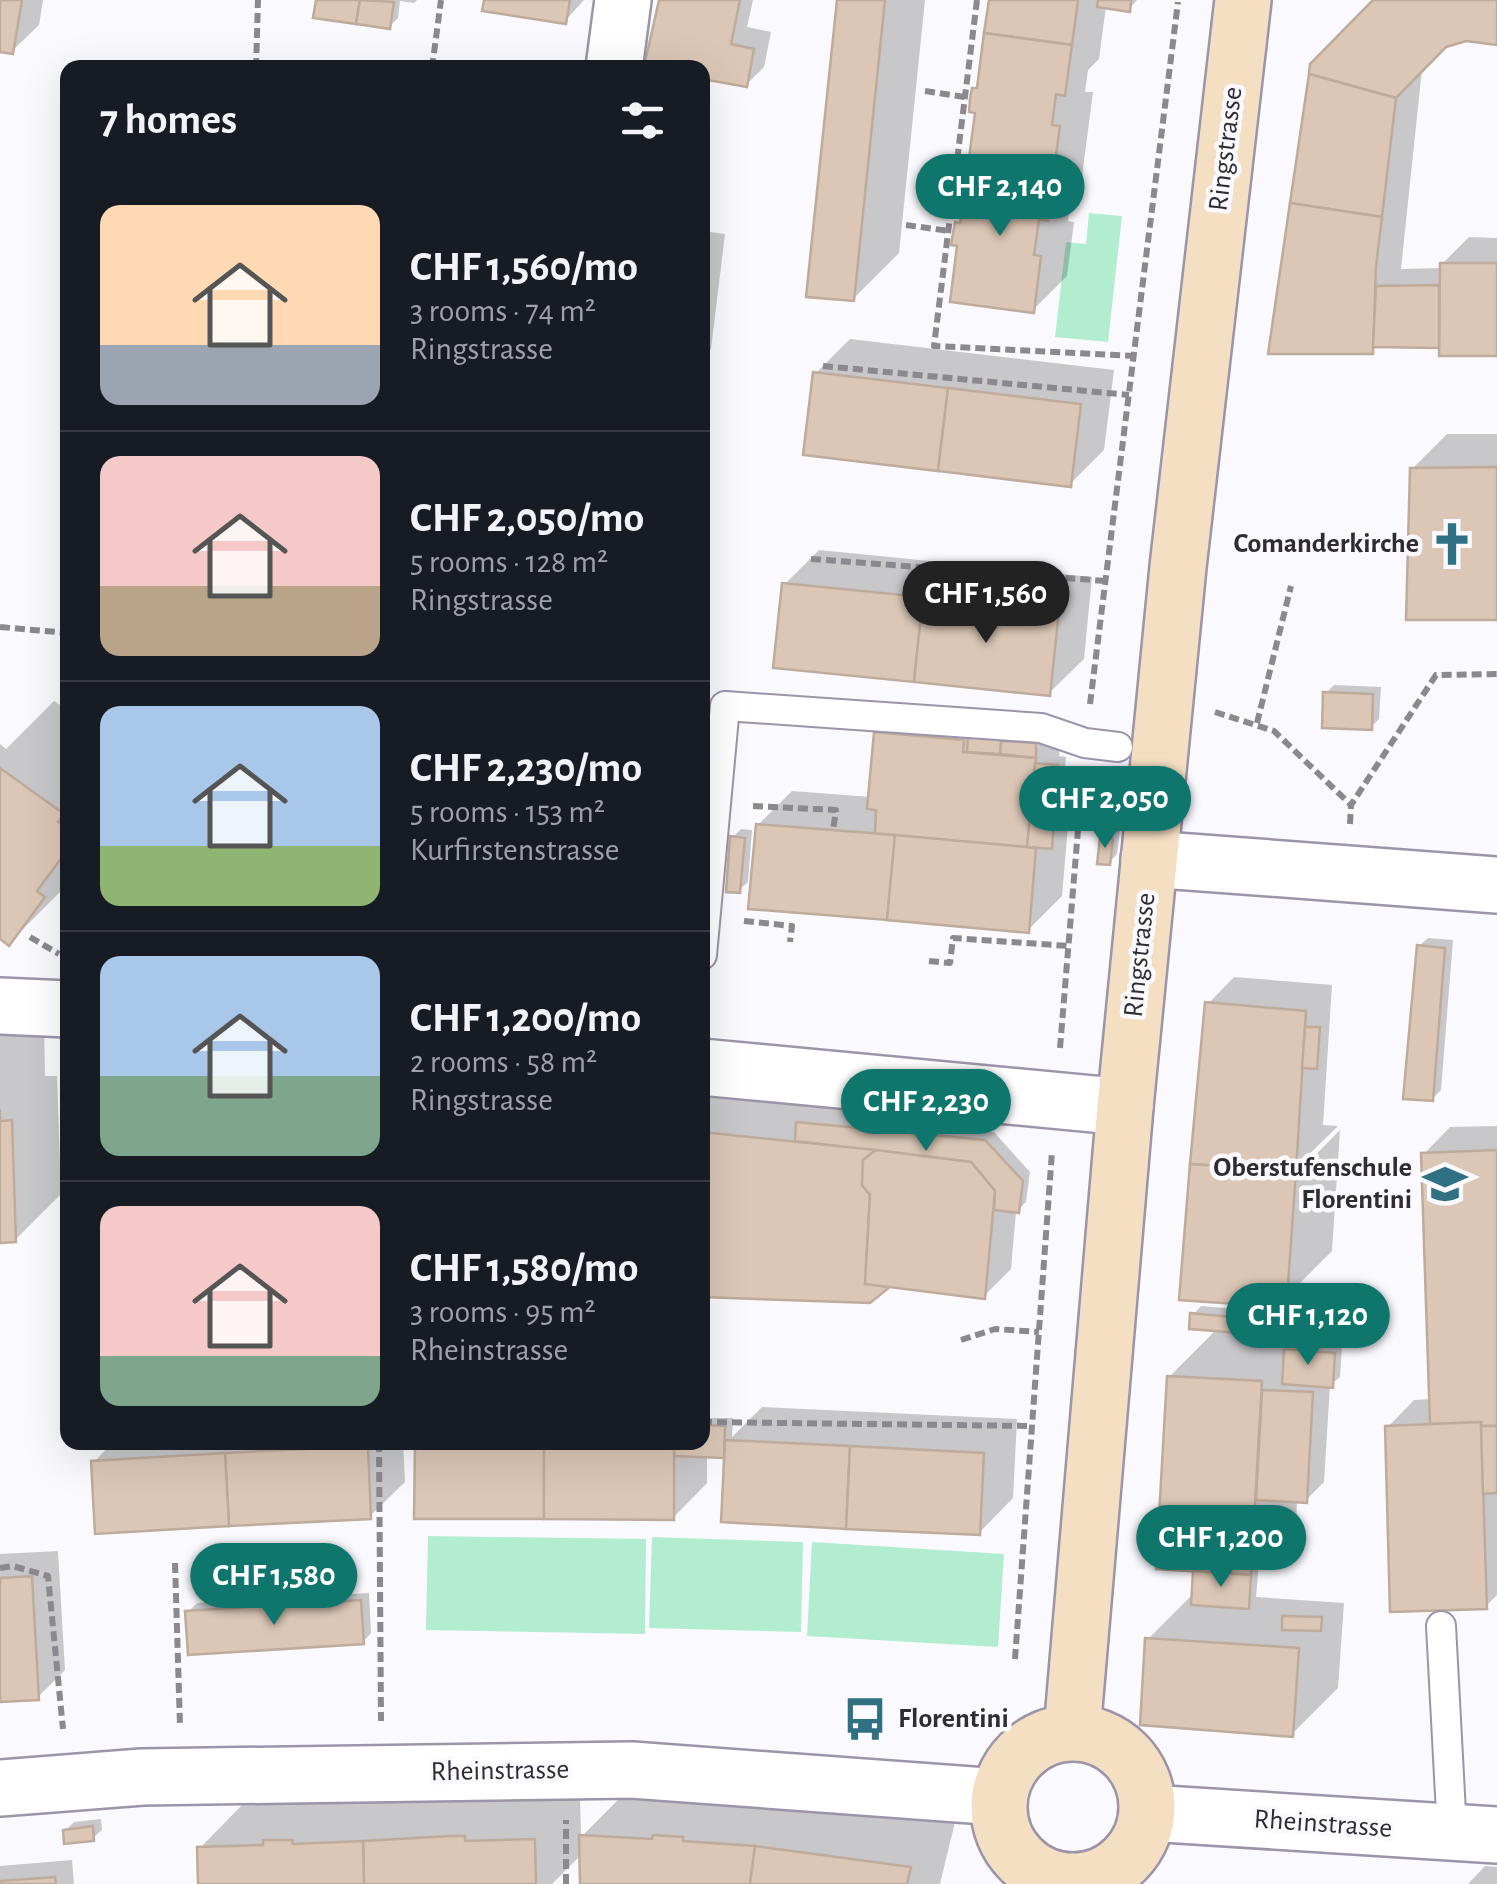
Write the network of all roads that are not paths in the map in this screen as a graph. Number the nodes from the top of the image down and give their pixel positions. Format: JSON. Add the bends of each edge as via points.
{"nodes":[{"id":1,"x":623,"y":0,"type":"edge"},
{"id":2,"x":1243,"y":0,"type":"edge"},
{"id":3,"x":615,"y":60,"type":"edge"},
{"id":4,"x":1118,"y":747,"type":"dead end"},
{"id":5,"x":1149,"y":860,"type":"junction"},
{"id":6,"x":710,"y":868,"type":"edge"},
{"id":7,"x":1497,"y":885,"type":"edge"},
{"id":8,"x":0,"y":1006,"type":"edge"},
{"id":9,"x":60,"y":1010,"type":"edge"},
{"id":10,"x":710,"y":1068,"type":"edge"},
{"id":11,"x":1125,"y":1107,"type":"junction"},
{"id":12,"x":1440,"y":1626,"type":"dead end"},
{"id":13,"x":1072,"y":1732,"type":"junction"},
{"id":14,"x":0,"y":1788,"type":"edge"},
{"id":15,"x":999,"y":1797,"type":"junction"},
{"id":16,"x":1148,"y":1813,"type":"junction"},
{"id":17,"x":1474,"y":1834,"type":"edge"},
{"id":18,"x":1067,"y":1883,"type":"edge"}],
"edges":[{"from":1,"to":3,"type":"street"},
{"from":2,"to":5,"type":"main road","name":"Ringstrasse"},
{"from":4,"to":6,"type":"lane","via":[[1041,728],[725,706]]},
{"from":5,"to":7,"type":"street"},
{"from":5,"to":11,"type":"main road","name":"Ringstrasse"},
{"from":8,"to":9,"type":"street"},
{"from":10,"to":11,"type":"street"},
{"from":11,"to":13,"type":"main road","name":"Ringstrasse"},
{"from":12,"to":17,"type":"lane"},
{"from":13,"to":15,"type":"main road","via":[[1051,1735],[1016,1758]]},
{"from":13,"to":16,"type":"main road","via":[[1097,1735],[1136,1766]]},
{"from":14,"to":15,"type":"street","name":"Rheinstrasse","via":[[181,1777],[632,1770]]},
{"from":15,"to":18,"type":"main road","via":[[1008,1844],[1043,1876]]},
{"from":16,"to":17,"type":"street","name":"Rheinstrasse"},
{"from":16,"to":18,"type":"main road","via":[[1136,1846],[1112,1871]]}]}
